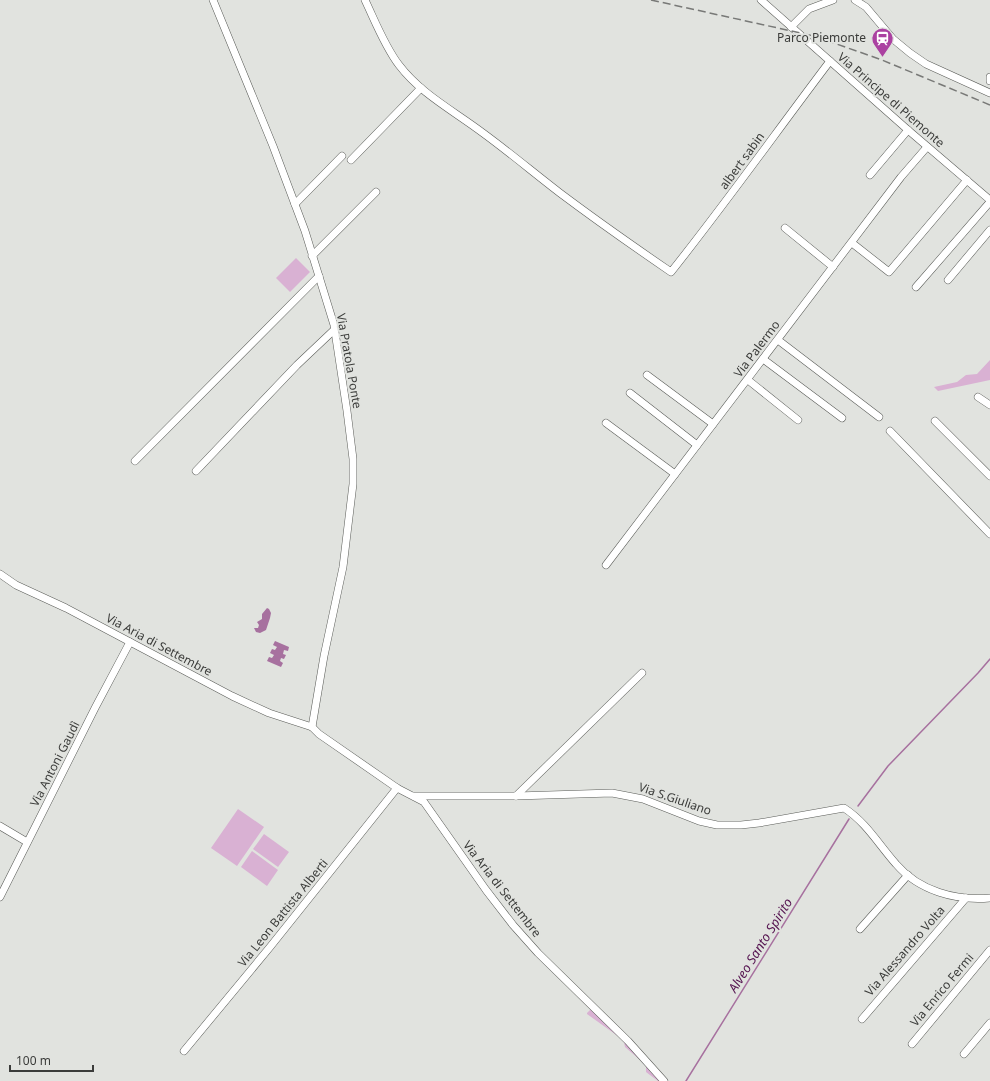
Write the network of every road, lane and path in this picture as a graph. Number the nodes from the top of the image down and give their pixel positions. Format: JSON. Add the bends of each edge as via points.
{"nodes":[{"id":1,"x":213,"y":0,"type":"edge"},
{"id":2,"x":365,"y":0,"type":"edge"},
{"id":3,"x":761,"y":0,"type":"edge"},
{"id":4,"x":833,"y":0,"type":"edge"},
{"id":5,"x":855,"y":0,"type":"edge"},
{"id":6,"x":791,"y":27,"type":"junction"},
{"id":7,"x":830,"y":61,"type":"junction"},
{"id":8,"x":990,"y":77,"type":"edge"},
{"id":9,"x":990,"y":81,"type":"edge"},
{"id":10,"x":990,"y":85,"type":"edge"},
{"id":11,"x":421,"y":88,"type":"junction"},
{"id":12,"x":988,"y":92,"type":"edge"},
{"id":13,"x":908,"y":130,"type":"junction"},
{"id":14,"x":927,"y":147,"type":"junction"},
{"id":15,"x":342,"y":156,"type":"dead end"},
{"id":16,"x":351,"y":160,"type":"dead end"},
{"id":17,"x":870,"y":175,"type":"dead end"},
{"id":18,"x":967,"y":180,"type":"junction"},
{"id":19,"x":376,"y":192,"type":"dead end"},
{"id":20,"x":990,"y":201,"type":"edge"},
{"id":21,"x":295,"y":204,"type":"junction"},
{"id":22,"x":785,"y":228,"type":"dead end"},
{"id":23,"x":990,"y":230,"type":"edge"},
{"id":24,"x":852,"y":243,"type":"junction"},
{"id":25,"x":312,"y":256,"type":"junction"},
{"id":26,"x":834,"y":267,"type":"junction"},
{"id":27,"x":319,"y":276,"type":"junction"},
{"id":28,"x":948,"y":280,"type":"dead end"},
{"id":29,"x":916,"y":287,"type":"dead end"},
{"id":30,"x":334,"y":330,"type":"junction"},
{"id":31,"x":778,"y":340,"type":"junction"},
{"id":32,"x":764,"y":359,"type":"junction"},
{"id":33,"x":647,"y":375,"type":"dead end"},
{"id":34,"x":748,"y":380,"type":"junction"},
{"id":35,"x":630,"y":393,"type":"dead end"},
{"id":36,"x":978,"y":397,"type":"dead end"},
{"id":37,"x":990,"y":405,"type":"edge"},
{"id":38,"x":879,"y":417,"type":"dead end"},
{"id":39,"x":842,"y":418,"type":"dead end"},
{"id":40,"x":798,"y":420,"type":"dead end"},
{"id":41,"x":935,"y":421,"type":"dead end"},
{"id":42,"x":606,"y":423,"type":"dead end"},
{"id":43,"x":713,"y":424,"type":"junction"},
{"id":44,"x":890,"y":431,"type":"dead end"},
{"id":45,"x":697,"y":445,"type":"junction"},
{"id":46,"x":135,"y":461,"type":"dead end"},
{"id":47,"x":196,"y":471,"type":"dead end"},
{"id":48,"x":675,"y":474,"type":"junction"},
{"id":49,"x":990,"y":476,"type":"edge"},
{"id":50,"x":990,"y":534,"type":"edge"},
{"id":51,"x":606,"y":565,"type":"dead end"},
{"id":52,"x":0,"y":574,"type":"edge"},
{"id":53,"x":130,"y":642,"type":"junction"},
{"id":54,"x":642,"y":672,"type":"dead end"},
{"id":55,"x":312,"y":727,"type":"junction"},
{"id":56,"x":397,"y":788,"type":"junction"},
{"id":57,"x":414,"y":796,"type":"junction"},
{"id":58,"x":516,"y":796,"type":"junction"},
{"id":59,"x":0,"y":826,"type":"edge"},
{"id":60,"x":27,"y":842,"type":"junction"},
{"id":61,"x":908,"y":875,"type":"junction"},
{"id":62,"x":0,"y":897,"type":"edge"},
{"id":63,"x":966,"y":898,"type":"junction"},
{"id":64,"x":990,"y":898,"type":"edge"},
{"id":65,"x":860,"y":929,"type":"dead end"},
{"id":66,"x":990,"y":950,"type":"edge"},
{"id":67,"x":862,"y":1019,"type":"dead end"},
{"id":68,"x":990,"y":1024,"type":"edge"},
{"id":69,"x":912,"y":1044,"type":"dead end"},
{"id":70,"x":184,"y":1051,"type":"dead end"},
{"id":71,"x":964,"y":1054,"type":"dead end"},
{"id":72,"x":664,"y":1081,"type":"edge"}],
"edges":[{"from":1,"to":21,"type":"street","name":"Via Pratola Ponte"},
{"from":2,"to":11,"type":"street","via":[[392,55]]},
{"from":3,"to":6,"type":"street","name":"Via Principe di Piemonte"},
{"from":4,"to":6,"type":"street","via":[[809,8]]},
{"from":5,"to":12,"type":"street","via":[[866,7],[910,53],[926,64]]},
{"from":6,"to":7,"type":"street","name":"Via Principe di Piemonte"},
{"from":7,"to":11,"type":"street","name":"albert sabin","via":[[671,272],[560,193]]},
{"from":7,"to":13,"type":"street","name":"Via Principe di Piemonte"},
{"from":8,"to":9,"type":"street"},
{"from":10,"to":12,"type":"street"},
{"from":11,"to":16,"type":"street"},
{"from":13,"to":14,"type":"street","name":"Via Principe di Piemonte"},
{"from":13,"to":17,"type":"street"},
{"from":14,"to":18,"type":"street","name":"Via Principe di Piemonte"},
{"from":14,"to":24,"type":"street","name":"Via Palermo","via":[[901,177]]},
{"from":15,"to":21,"type":"street"},
{"from":18,"to":20,"type":"street","name":"Via Principe di Piemonte"},
{"from":18,"to":24,"type":"street","via":[[890,272]]},
{"from":19,"to":25,"type":"street"},
{"from":20,"to":29,"type":"street"},
{"from":21,"to":25,"type":"street","name":"Via Pratola Ponte"},
{"from":22,"to":26,"type":"street"},
{"from":23,"to":28,"type":"street"},
{"from":24,"to":26,"type":"street","name":"Via Palermo"},
{"from":25,"to":27,"type":"street","name":"Via Pratola Ponte"},
{"from":26,"to":31,"type":"street","name":"Via Palermo"},
{"from":27,"to":30,"type":"street","name":"Via Pratola Ponte"},
{"from":27,"to":46,"type":"street"},
{"from":30,"to":47,"type":"street","via":[[296,365]]},
{"from":30,"to":55,"type":"street","name":"Via Pratola Ponte","via":[[348,410],[353,459],[352,484],[343,566]]},
{"from":31,"to":32,"type":"street","name":"Via Palermo"},
{"from":31,"to":38,"type":"street"},
{"from":32,"to":34,"type":"street","name":"Via Palermo"},
{"from":32,"to":39,"type":"street"},
{"from":33,"to":43,"type":"street"},
{"from":34,"to":40,"type":"street"},
{"from":34,"to":43,"type":"street","name":"Via Palermo"},
{"from":35,"to":45,"type":"street"},
{"from":36,"to":37,"type":"street"},
{"from":41,"to":49,"type":"street"},
{"from":42,"to":48,"type":"street"},
{"from":43,"to":45,"type":"street","name":"Via Palermo"},
{"from":44,"to":50,"type":"street"},
{"from":45,"to":48,"type":"street","name":"Via Palermo"},
{"from":48,"to":51,"type":"street","name":"Via Palermo"},
{"from":52,"to":53,"type":"street","name":"Via Aria di Settembre","via":[[16,586],[66,608]]},
{"from":53,"to":55,"type":"street","name":"Via Aria di Settembre","via":[[269,713]]},
{"from":53,"to":60,"type":"street","name":"Via Antoni Gaudì"},
{"from":54,"to":58,"type":"street"},
{"from":55,"to":56,"type":"street","name":"Via Aria di Settembre"},
{"from":56,"to":57,"type":"street","name":"Via Aria di Settembre"},
{"from":56,"to":70,"type":"street","name":"Via Leon Battista Alberti"},
{"from":57,"to":58,"type":"street","name":"Via S.Giuliano"},
{"from":57,"to":72,"type":"street","name":"Via Aria di Settembre","via":[[424,802],[513,925]]},
{"from":58,"to":61,"type":"street","name":"Via S.Giuliano","via":[[612,793],[643,799],[699,821],[717,825],[759,823],[844,808],[863,823],[897,866]]},
{"from":59,"to":60,"type":"street"},
{"from":60,"to":62,"type":"street","name":"Via Antoni Gaudì"},
{"from":61,"to":63,"type":"street","name":"Via S.Giuliano","via":[[938,893]]},
{"from":61,"to":65,"type":"street"},
{"from":63,"to":64,"type":"street","name":"Via S.Giuliano"},
{"from":63,"to":67,"type":"street","name":"Via Alessandro Volta"},
{"from":66,"to":69,"type":"street","name":"Via Enrico Fermi"},
{"from":68,"to":71,"type":"street"}]}
